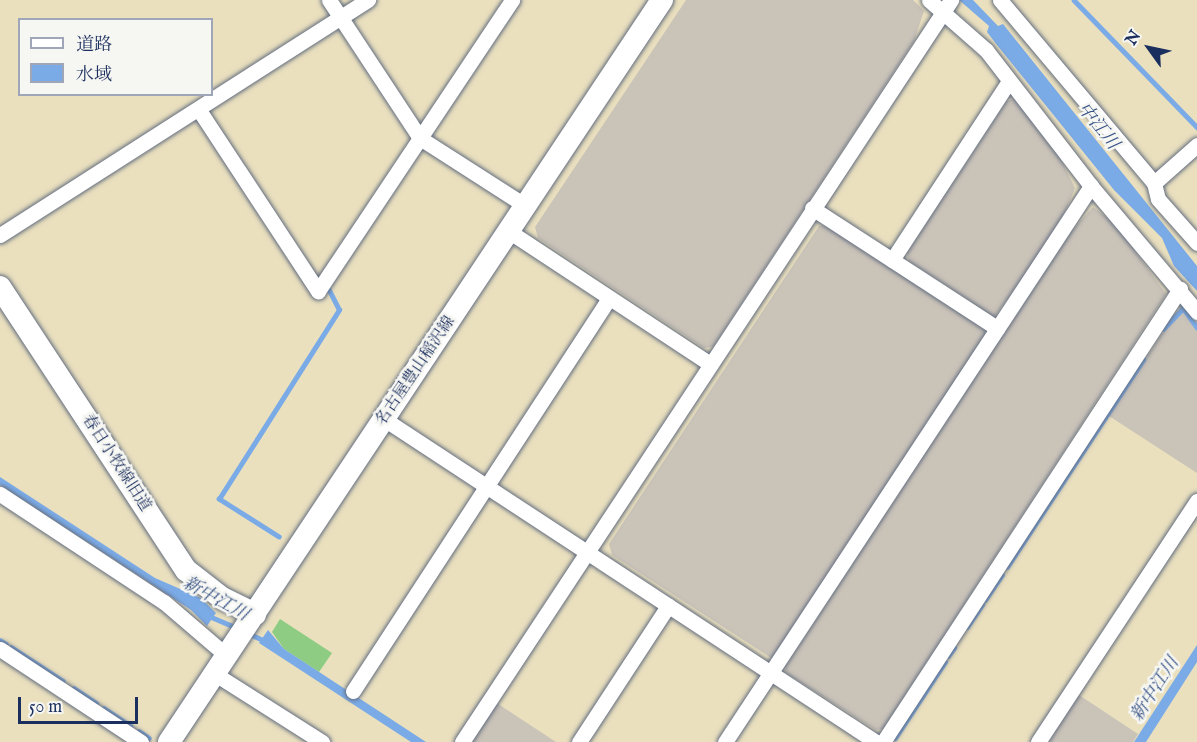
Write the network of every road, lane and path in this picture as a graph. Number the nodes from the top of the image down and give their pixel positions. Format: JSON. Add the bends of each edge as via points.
{"nodes":[{"id":1,"x":329,"y":0,"type":"edge"},
{"id":2,"x":368,"y":0,"type":"edge"},
{"id":3,"x":512,"y":0,"type":"edge"},
{"id":4,"x":662,"y":0,"type":"edge"},
{"id":5,"x":929,"y":0,"type":"edge"},
{"id":6,"x":1000,"y":0,"type":"edge"},
{"id":7,"x":945,"y":7,"type":"edge"},
{"id":8,"x":341,"y":18,"type":"junction"},
{"id":9,"x":1009,"y":81,"type":"junction"},
{"id":10,"x":199,"y":110,"type":"junction"},
{"id":11,"x":420,"y":138,"type":"junction"},
{"id":12,"x":1197,"y":145,"type":"edge"},
{"id":13,"x":1154,"y":183,"type":"junction"},
{"id":14,"x":1091,"y":186,"type":"junction"},
{"id":15,"x":526,"y":206,"type":"junction"},
{"id":16,"x":812,"y":208,"type":"junction"},
{"id":17,"x":510,"y":232,"type":"junction"},
{"id":18,"x":0,"y":236,"type":"edge"},
{"id":19,"x":1197,"y":243,"type":"edge"},
{"id":20,"x":892,"y":260,"type":"junction"},
{"id":21,"x":0,"y":287,"type":"edge"},
{"id":22,"x":1180,"y":289,"type":"junction"},
{"id":23,"x":609,"y":298,"type":"junction"},
{"id":24,"x":1197,"y":312,"type":"edge"},
{"id":25,"x":997,"y":328,"type":"junction"},
{"id":26,"x":710,"y":364,"type":"junction"},
{"id":27,"x":384,"y":419,"type":"junction"},
{"id":28,"x":486,"y":486,"type":"junction"},
{"id":29,"x":0,"y":494,"type":"edge"},
{"id":30,"x":1197,"y":501,"type":"edge"},
{"id":31,"x":587,"y":553,"type":"junction"},
{"id":32,"x":668,"y":606,"type":"junction"},
{"id":33,"x":254,"y":616,"type":"junction"},
{"id":34,"x":0,"y":649,"type":"edge"},
{"id":35,"x":225,"y":658,"type":"junction"},
{"id":36,"x":770,"y":672,"type":"junction"},
{"id":37,"x":353,"y":691,"type":"dead end"},
{"id":38,"x":141,"y":742,"type":"edge"},
{"id":39,"x":169,"y":742,"type":"edge"},
{"id":40,"x":322,"y":742,"type":"edge"},
{"id":41,"x":462,"y":742,"type":"edge"},
{"id":42,"x":579,"y":742,"type":"edge"},
{"id":43,"x":725,"y":742,"type":"edge"},
{"id":44,"x":876,"y":742,"type":"edge"},
{"id":45,"x":883,"y":742,"type":"edge"},
{"id":46,"x":1038,"y":742,"type":"edge"}],
"edges":[{"from":1,"to":8,"type":"street"},
{"from":2,"to":8,"type":"street"},
{"from":3,"to":11,"type":"street"},
{"from":4,"to":15,"type":"main road","name":"名古屋豊山稲沢線"},
{"from":5,"to":7,"type":"street"},
{"from":6,"to":13,"type":"street"},
{"from":7,"to":9,"type":"street"},
{"from":7,"to":16,"type":"street"},
{"from":8,"to":10,"type":"street"},
{"from":8,"to":11,"type":"street"},
{"from":9,"to":14,"type":"street"},
{"from":9,"to":20,"type":"street"},
{"from":10,"to":11,"type":"street","via":[[318,291]]},
{"from":10,"to":18,"type":"street"},
{"from":11,"to":15,"type":"street"},
{"from":12,"to":13,"type":"street"},
{"from":13,"to":19,"type":"street","via":[[1158,199]]},
{"from":14,"to":22,"type":"street"},
{"from":14,"to":25,"type":"street"},
{"from":15,"to":17,"type":"main road","name":"名古屋豊山稲沢線"},
{"from":16,"to":20,"type":"street"},
{"from":16,"to":26,"type":"street"},
{"from":17,"to":23,"type":"street"},
{"from":17,"to":27,"type":"main road","name":"名古屋豊山稲沢線"},
{"from":20,"to":25,"type":"street"},
{"from":21,"to":33,"type":"main road","name":"春日小牧線旧道","via":[[186,570],[222,598]]},
{"from":22,"to":24,"type":"street"},
{"from":22,"to":45,"type":"street"},
{"from":23,"to":26,"type":"street"},
{"from":23,"to":28,"type":"street"},
{"from":25,"to":36,"type":"street"},
{"from":26,"to":31,"type":"street"},
{"from":27,"to":28,"type":"street"},
{"from":27,"to":33,"type":"main road","name":"名古屋豊山稲沢線"},
{"from":28,"to":31,"type":"street"},
{"from":28,"to":37,"type":"street"},
{"from":29,"to":35,"type":"street","via":[[164,602]]},
{"from":30,"to":46,"type":"street"},
{"from":31,"to":32,"type":"street"},
{"from":31,"to":41,"type":"street"},
{"from":32,"to":36,"type":"street"},
{"from":32,"to":42,"type":"street"},
{"from":33,"to":35,"type":"main road","name":"名古屋豊山稲沢線"},
{"from":34,"to":38,"type":"street"},
{"from":35,"to":39,"type":"main road","name":"名古屋豊山稲沢線"},
{"from":35,"to":40,"type":"street"},
{"from":36,"to":43,"type":"street"},
{"from":36,"to":44,"type":"street"}]}
